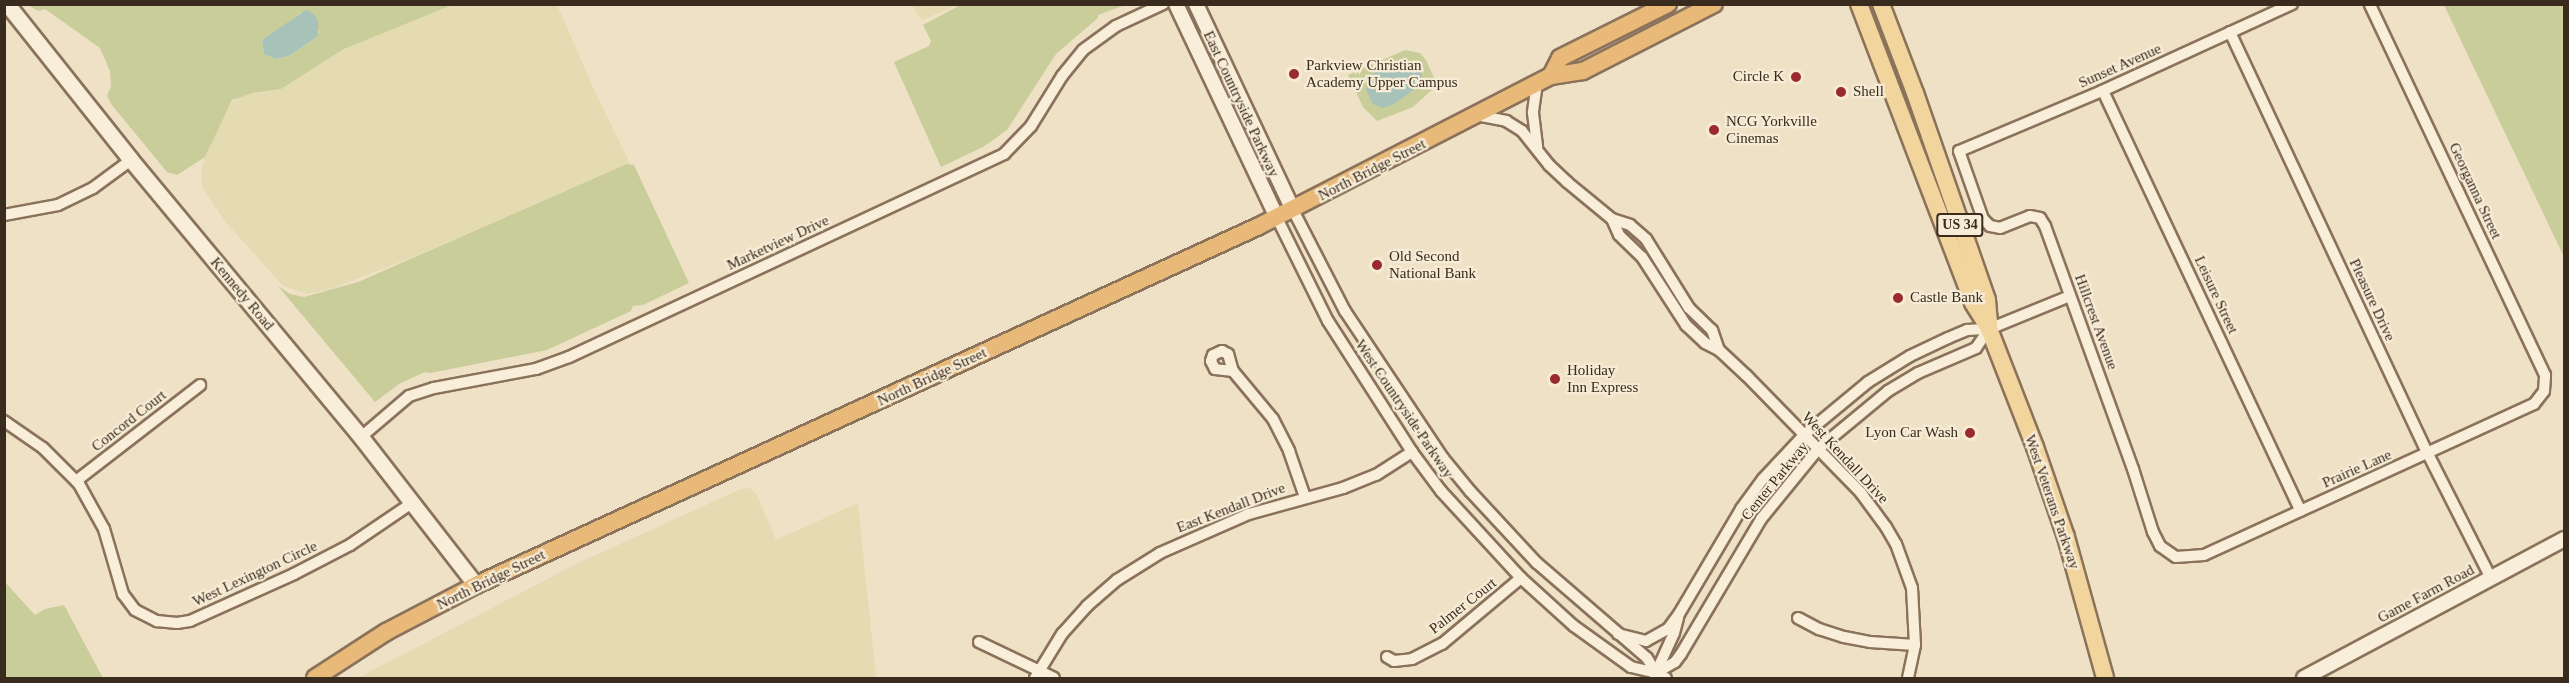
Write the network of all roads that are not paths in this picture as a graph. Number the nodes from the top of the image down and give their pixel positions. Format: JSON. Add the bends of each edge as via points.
{"nodes":[{"id":1,"x":7,"y":4,"type":"edge"},
{"id":2,"x":1163,"y":4,"type":"edge"},
{"id":3,"x":1176,"y":4,"type":"edge"},
{"id":4,"x":1197,"y":4,"type":"edge"},
{"id":5,"x":1668,"y":4,"type":"edge"},
{"id":6,"x":1714,"y":4,"type":"edge"},
{"id":7,"x":1859,"y":4,"type":"edge"},
{"id":8,"x":1881,"y":4,"type":"edge"},
{"id":9,"x":2292,"y":4,"type":"edge"},
{"id":10,"x":2370,"y":4,"type":"edge"},
{"id":11,"x":2230,"y":32,"type":"junction"},
{"id":12,"x":1544,"y":79,"type":"junction"},
{"id":13,"x":2103,"y":91,"type":"junction"},
{"id":14,"x":1476,"y":115,"type":"junction"},
{"id":15,"x":1538,"y":147,"type":"junction"},
{"id":16,"x":1959,"y":151,"type":"joint"},
{"id":17,"x":131,"y":160,"type":"junction"},
{"id":18,"x":1293,"y":210,"type":"junction"},
{"id":19,"x":4,"y":216,"type":"edge"},
{"id":20,"x":1277,"y":218,"type":"junction"},
{"id":21,"x":2070,"y":296,"type":"junction"},
{"id":22,"x":1989,"y":329,"type":"junction"},
{"id":23,"x":1233,"y":371,"type":"dead end"},
{"id":24,"x":200,"y":385,"type":"dead end"},
{"id":25,"x":2544,"y":391,"type":"joint"},
{"id":26,"x":4,"y":421,"type":"edge"},
{"id":27,"x":1804,"y":435,"type":"junction"},
{"id":28,"x":361,"y":437,"type":"junction"},
{"id":29,"x":1818,"y":449,"type":"junction"},
{"id":30,"x":1412,"y":452,"type":"junction"},
{"id":31,"x":2428,"y":454,"type":"junction"},
{"id":32,"x":76,"y":481,"type":"junction"},
{"id":33,"x":1305,"y":497,"type":"junction"},
{"id":34,"x":412,"y":502,"type":"junction"},
{"id":35,"x":2301,"y":511,"type":"junction"},
{"id":36,"x":2565,"y":539,"type":"edge"},
{"id":37,"x":2176,"y":557,"type":"joint"},
{"id":38,"x":1521,"y":578,"type":"junction"},
{"id":39,"x":2491,"y":578,"type":"junction"},
{"id":40,"x":476,"y":585,"type":"junction"},
{"id":41,"x":1679,"y":614,"type":"junction"},
{"id":42,"x":1798,"y":618,"type":"dead end"},
{"id":43,"x":1618,"y":634,"type":"junction"},
{"id":44,"x":979,"y":642,"type":"dead end"},
{"id":45,"x":1915,"y":645,"type":"junction"},
{"id":46,"x":1387,"y":657,"type":"dead end"},
{"id":47,"x":1037,"y":675,"type":"edge"},
{"id":48,"x":1658,"y":677,"type":"edge"},
{"id":49,"x":315,"y":678,"type":"edge"},
{"id":50,"x":1054,"y":678,"type":"edge"},
{"id":51,"x":1908,"y":678,"type":"edge"},
{"id":52,"x":2105,"y":678,"type":"edge"},
{"id":53,"x":2304,"y":678,"type":"edge"}],
"edges":[{"from":1,"to":17,"type":"main road","name":"Kennedy Road"},
{"from":2,"to":28,"type":"street","name":"Marketview Drive","via":[[1116,26],[1083,50],[1031,126],[1004,154],[569,357],[536,369],[409,396]]},
{"from":3,"to":20,"type":"street","name":"East Countryside Parkway"},
{"from":4,"to":18,"type":"street","name":"East Countryside Parkway"},
{"from":5,"to":12,"type":"highway","name":"North Bridge Street","via":[[1560,58]]},
{"from":6,"to":12,"type":"highway","name":"North Bridge Street","via":[[1583,71]]},
{"from":7,"to":22,"type":"main road","name":"West Veterans Parkway","number":"US 34","via":[[1973,303]]},
{"from":8,"to":22,"type":"main road","name":"West Veterans Parkway","number":"US 34","via":[[1987,300]]},
{"from":9,"to":11,"type":"street","name":"Sunset Avenue"},
{"from":10,"to":25,"type":"street","name":"Georganna Street","via":[[2545,375]]},
{"from":11,"to":13,"type":"street","name":"Sunset Avenue"},
{"from":11,"to":31,"type":"street","name":"Pleasure Drive"},
{"from":12,"to":14,"type":"highway","name":"North Bridge Street"},
{"from":12,"to":15,"type":"street","name":"West Kendall Drive","via":[[1533,113]]},
{"from":13,"to":16,"type":"street","name":"Sunset Avenue"},
{"from":13,"to":35,"type":"street","name":"Leisure Street"},
{"from":14,"to":15,"type":"street","name":"West Kendall Drive","via":[[1512,124]]},
{"from":14,"to":18,"type":"highway","name":"North Bridge Street"},
{"from":15,"to":27,"type":"street","name":"West Kendall Drive","via":[[1549,165],[1612,219],[1630,225],[1646,239],[1689,308],[1712,330],[1719,350]]},
{"from":16,"to":21,"type":"street","name":"Hillcrest Avenue","via":[[1983,219],[1990,226],[2000,228],[2030,216],[2040,218]]},
{"from":17,"to":19,"type":"street","via":[[93,188],[58,205]]},
{"from":17,"to":28,"type":"main road","name":"Kennedy Road"},
{"from":18,"to":20,"type":"highway","name":"North Bridge Street"},
{"from":18,"to":43,"type":"street","name":"West Countryside Parkway","via":[[1345,311],[1443,458],[1537,563]]},
{"from":20,"to":30,"type":"street","name":"West Countryside Parkway","via":[[1328,321]]},
{"from":20,"to":40,"type":"highway","name":"North Bridge Street"},
{"from":21,"to":22,"type":"street","name":"Center Parkway"},
{"from":21,"to":37,"type":"street","name":"Hillcrest Avenue","via":[[2153,532],[2160,546]]},
{"from":22,"to":27,"type":"street","name":"Center Parkway","via":[[1967,330],[1887,369]]},
{"from":22,"to":29,"type":"street","name":"Center Parkway","via":[[1976,348],[1918,373],[1888,392]]},
{"from":22,"to":52,"type":"main road","name":"West Veterans Parkway","number":"US 34","via":[[2065,534]]},
{"from":23,"to":33,"type":"street","via":[[1273,419]]},
{"from":24,"to":32,"type":"street","name":"Concord Court"},
{"from":25,"to":31,"type":"street","name":"Prairie Lane","via":[[2534,404]]},
{"from":26,"to":32,"type":"street","name":"West Lexington Circle","via":[[43,448]]},
{"from":27,"to":29,"type":"street","name":"West Kendall Drive"},
{"from":27,"to":41,"type":"street","name":"Center Parkway","via":[[1741,509]]},
{"from":28,"to":34,"type":"main road","name":"Kennedy Road"},
{"from":29,"to":45,"type":"street","name":"West Kendall Drive","via":[[1872,507],[1896,544],[1912,588]]},
{"from":29,"to":48,"type":"street","name":"Center Parkway","via":[[1761,519],[1676,662]]},
{"from":30,"to":33,"type":"street","name":"East Kendall Drive","via":[[1376,475]]},
{"from":30,"to":38,"type":"street","name":"West Countryside Parkway"},
{"from":31,"to":35,"type":"street","name":"Prairie Lane"},
{"from":31,"to":39,"type":"street","name":"Pleasure Drive"},
{"from":32,"to":34,"type":"street","name":"West Lexington Circle","via":[[104,529],[123,594],[142,615],[168,623],[199,617],[336,553]]},
{"from":33,"to":47,"type":"street","name":"East Kendall Drive","via":[[1204,531],[1117,580],[1062,634]]},
{"from":34,"to":40,"type":"main road","name":"Kennedy Road"},
{"from":35,"to":37,"type":"street","name":"Prairie Lane","via":[[2204,555]]},
{"from":36,"to":39,"type":"street","name":"Game Farm Road"},
{"from":38,"to":46,"type":"street","name":"Palmer Court","via":[[1442,644],[1412,659]]},
{"from":38,"to":48,"type":"street","name":"West Countryside Parkway","via":[[1601,647],[1631,667]]},
{"from":39,"to":53,"type":"street","name":"Game Farm Road"},
{"from":40,"to":49,"type":"highway","name":"North Bridge Street","via":[[386,632]]},
{"from":41,"to":43,"type":"street","name":"Center Parkway","via":[[1668,628],[1646,641]]},
{"from":41,"to":48,"type":"street","name":"Center Parkway"},
{"from":42,"to":45,"type":"street","via":[[1844,637]]},
{"from":43,"to":48,"type":"street","name":"West Countryside Parkway","via":[[1647,658]]},
{"from":44,"to":47,"type":"street"},
{"from":45,"to":51,"type":"street","name":"West Kendall Drive"},
{"from":47,"to":50,"type":"street"}]}
